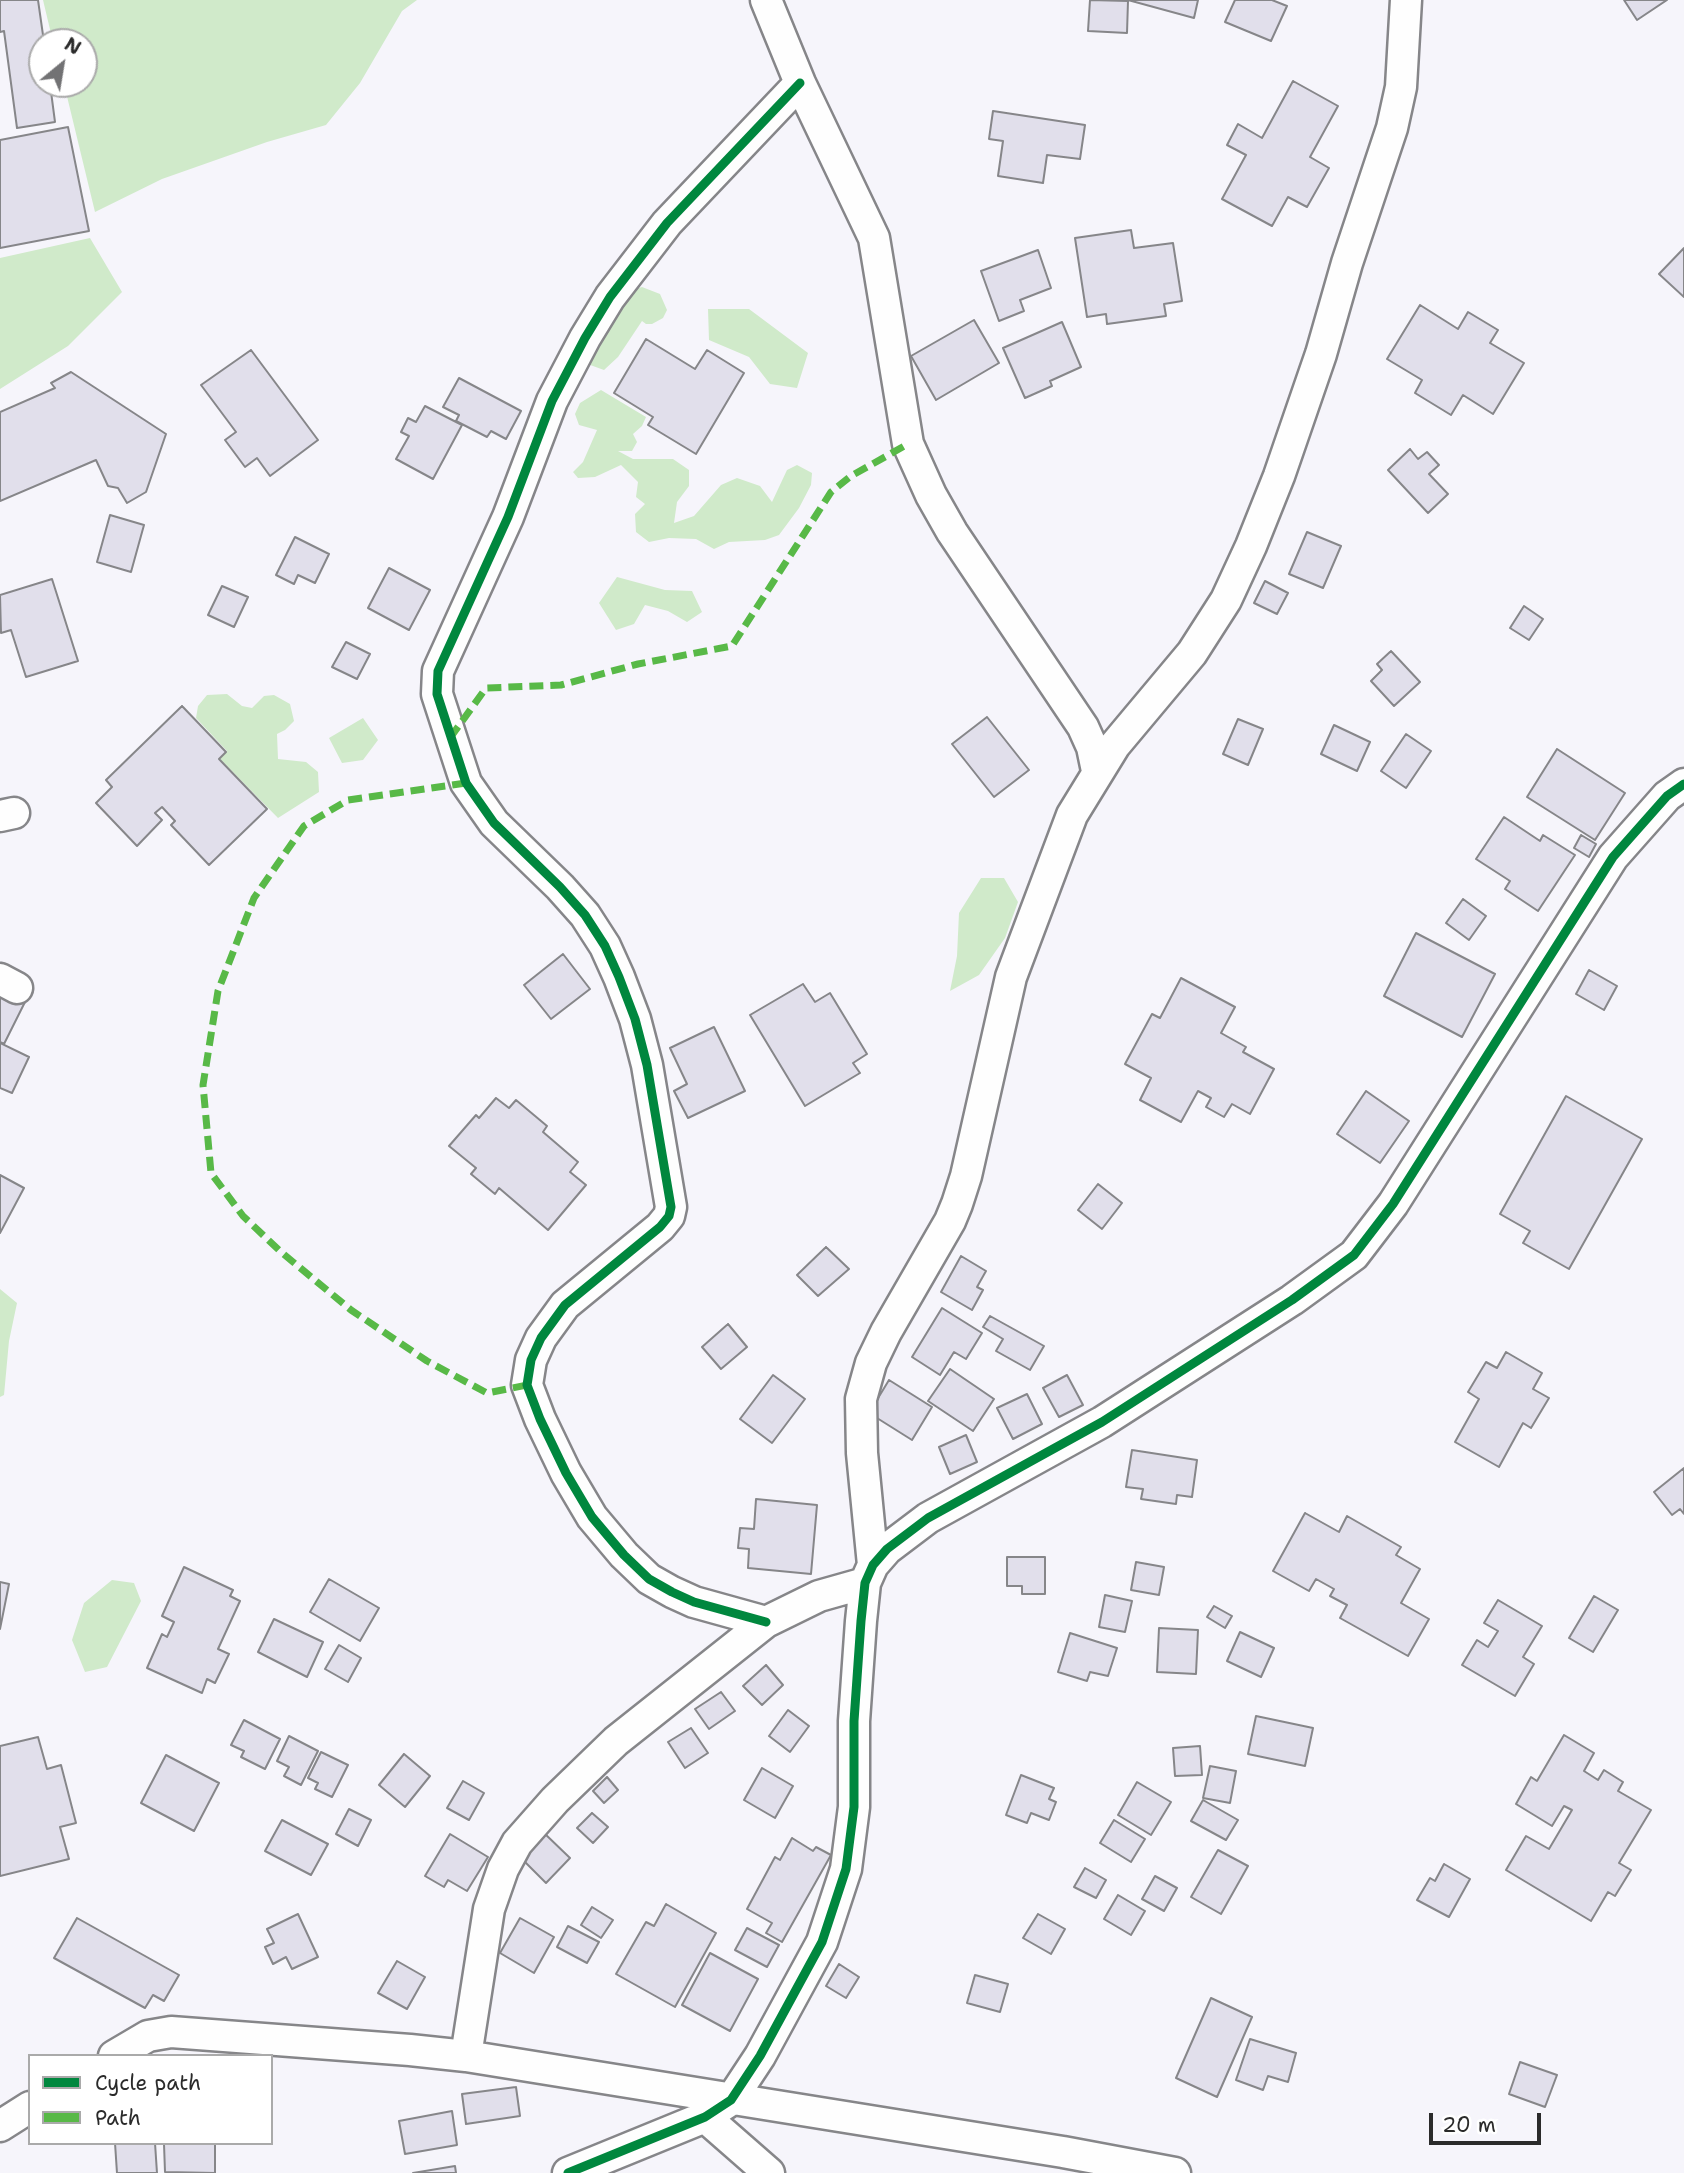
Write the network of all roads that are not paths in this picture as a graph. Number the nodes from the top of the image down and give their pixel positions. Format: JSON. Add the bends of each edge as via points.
{"nodes":[{"id":1,"x":766,"y":0,"type":"edge"},
{"id":2,"x":1406,"y":0,"type":"edge"},
{"id":3,"x":800,"y":83,"type":"junction"},
{"id":4,"x":1097,"y":771,"type":"junction"},
{"id":5,"x":1684,"y":784,"type":"edge"},
{"id":6,"x":869,"y":1574,"type":"junction"},
{"id":7,"x":766,"y":1622,"type":"junction"},
{"id":8,"x":117,"y":2054,"type":"edge"},
{"id":9,"x":466,"y":2056,"type":"junction"},
{"id":10,"x":731,"y":2100,"type":"junction"},
{"id":11,"x":28,"y":2108,"type":"edge"},
{"id":12,"x":705,"y":2117,"type":"junction"},
{"id":13,"x":0,"y":2126,"type":"edge"},
{"id":14,"x":568,"y":2173,"type":"edge"},
{"id":15,"x":769,"y":2173,"type":"edge"},
{"id":16,"x":1175,"y":2173,"type":"edge"}],
"edges":[{"from":1,"to":3,"type":"street"},
{"from":2,"to":4,"type":"street","via":[[1401,87],[1391,128],[1321,354],[1251,546],[1226,600],[1192,653]]},
{"from":3,"to":4,"type":"street","via":[[874,238],[908,444],[952,532],[1083,727]]},
{"from":3,"to":7,"type":"street","via":[[667,223],[585,338],[552,401],[508,517],[438,671],[437,694],[466,783],[494,823],[585,915],[620,977],[648,1065],[671,1207],[660,1227],[565,1305],[541,1338],[527,1385],[566,1473],[592,1517],[624,1555],[649,1579],[672,1592]]},
{"from":4,"to":6,"type":"street","via":[[1072,815],[1011,977],[957,1204],[871,1363],[861,1399]]},
{"from":5,"to":6,"type":"street","via":[[1667,796],[1613,857],[1393,1204],[1354,1255],[1102,1422],[928,1518],[887,1549]]},
{"from":6,"to":7,"type":"street"},
{"from":6,"to":10,"type":"street","via":[[854,1721],[854,1807],[846,1869],[822,1942]]},
{"from":7,"to":9,"type":"street","via":[[616,1741],[517,1843],[489,1909]]},
{"from":8,"to":9,"type":"street","via":[[148,2036],[171,2032]]},
{"from":9,"to":10,"type":"street"},
{"from":10,"to":12,"type":"street"},
{"from":10,"to":16,"type":"street"},
{"from":11,"to":13,"type":"street"},
{"from":12,"to":14,"type":"street"},
{"from":12,"to":15,"type":"street"}]}
